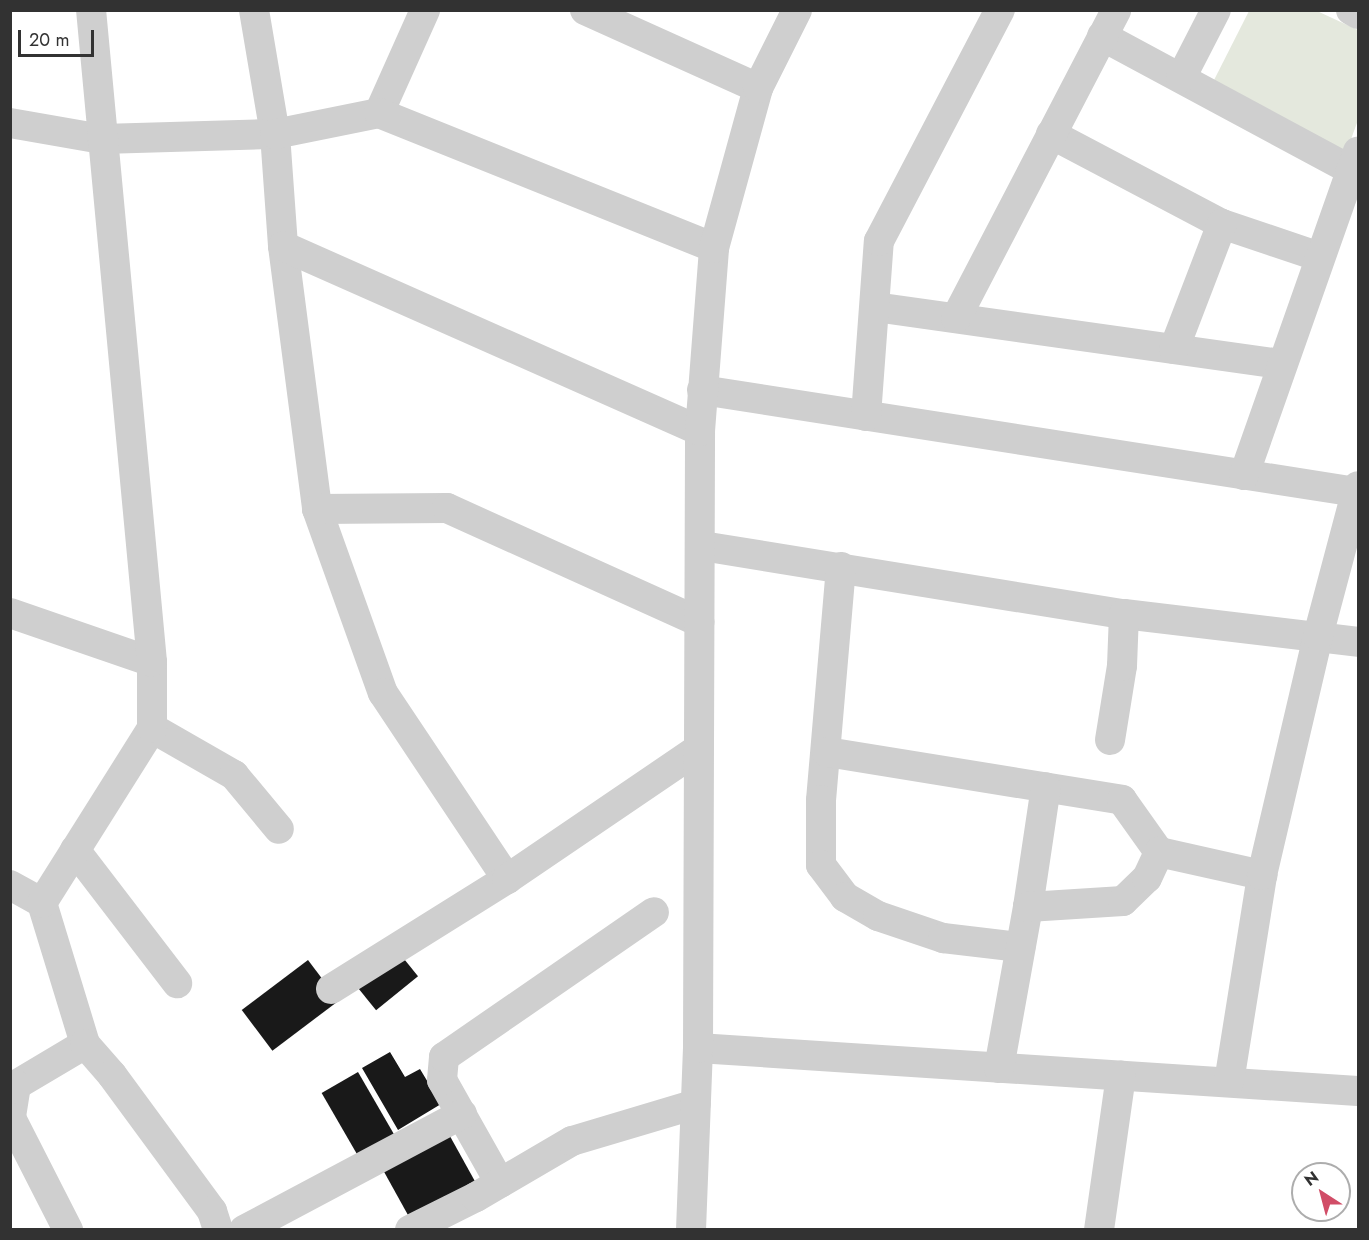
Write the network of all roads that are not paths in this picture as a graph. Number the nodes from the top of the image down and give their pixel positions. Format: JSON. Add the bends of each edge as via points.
{"nodes":[{"id":1,"x":91,"y":10,"type":"edge"},
{"id":2,"x":254,"y":10,"type":"edge"},
{"id":3,"x":425,"y":10,"type":"edge"},
{"id":4,"x":585,"y":10,"type":"edge"},
{"id":5,"x":797,"y":10,"type":"edge"},
{"id":6,"x":1000,"y":10,"type":"edge"},
{"id":7,"x":1216,"y":10,"type":"edge"},
{"id":8,"x":1351,"y":10,"type":"edge"},
{"id":9,"x":1359,"y":14,"type":"edge"},
{"id":10,"x":1109,"y":23,"type":"edge"},
{"id":11,"x":1181,"y":78,"type":"junction"},
{"id":12,"x":758,"y":88,"type":"junction"},
{"id":13,"x":379,"y":114,"type":"junction"},
{"id":14,"x":10,"y":123,"type":"edge"},
{"id":15,"x":275,"y":134,"type":"junction"},
{"id":16,"x":1051,"y":134,"type":"junction"},
{"id":17,"x":102,"y":139,"type":"junction"},
{"id":18,"x":1355,"y":160,"type":"edge"},
{"id":19,"x":1222,"y":224,"type":"junction"},
{"id":20,"x":283,"y":246,"type":"junction"},
{"id":21,"x":714,"y":248,"type":"junction"},
{"id":22,"x":1320,"y":257,"type":"junction"},
{"id":23,"x":875,"y":307,"type":"junction"},
{"id":24,"x":956,"y":318,"type":"junction"},
{"id":25,"x":1174,"y":349,"type":"junction"},
{"id":26,"x":1282,"y":364,"type":"junction"},
{"id":27,"x":702,"y":390,"type":"junction"},
{"id":28,"x":866,"y":416,"type":"junction"},
{"id":29,"x":700,"y":431,"type":"junction"},
{"id":30,"x":1244,"y":475,"type":"junction"},
{"id":31,"x":1357,"y":489,"type":"edge"},
{"id":32,"x":317,"y":509,"type":"junction"},
{"id":33,"x":702,"y":546,"type":"junction"},
{"id":34,"x":841,"y":567,"type":"junction"},
{"id":35,"x":10,"y":613,"type":"edge"},
{"id":36,"x":1124,"y":614,"type":"junction"},
{"id":37,"x":699,"y":622,"type":"junction"},
{"id":38,"x":1318,"y":636,"type":"junction"},
{"id":39,"x":1359,"y":642,"type":"edge"},
{"id":40,"x":152,"y":662,"type":"junction"},
{"id":41,"x":152,"y":728,"type":"junction"},
{"id":42,"x":1110,"y":740,"type":"dead end"},
{"id":43,"x":698,"y":750,"type":"junction"},
{"id":44,"x":827,"y":752,"type":"junction"},
{"id":45,"x":1046,"y":788,"type":"junction"},
{"id":46,"x":279,"y":829,"type":"dead end"},
{"id":47,"x":75,"y":850,"type":"junction"},
{"id":48,"x":1159,"y":852,"type":"junction"},
{"id":49,"x":1262,"y":875,"type":"junction"},
{"id":50,"x":507,"y":879,"type":"junction"},
{"id":51,"x":10,"y":885,"type":"edge"},
{"id":52,"x":42,"y":903,"type":"junction"},
{"id":53,"x":1028,"y":907,"type":"junction"},
{"id":54,"x":654,"y":912,"type":"dead end"},
{"id":55,"x":1020,"y":947,"type":"junction"},
{"id":56,"x":177,"y":983,"type":"dead end"},
{"id":57,"x":331,"y":989,"type":"dead end"},
{"id":58,"x":85,"y":1044,"type":"junction"},
{"id":59,"x":698,"y":1048,"type":"junction"},
{"id":60,"x":999,"y":1068,"type":"junction"},
{"id":61,"x":1121,"y":1076,"type":"junction"},
{"id":62,"x":1229,"y":1082,"type":"junction"},
{"id":63,"x":1359,"y":1092,"type":"edge"},
{"id":64,"x":696,"y":1104,"type":"junction"},
{"id":65,"x":462,"y":1114,"type":"junction"},
{"id":66,"x":500,"y":1183,"type":"junction"},
{"id":67,"x":68,"y":1230,"type":"edge"},
{"id":68,"x":218,"y":1230,"type":"edge"},
{"id":69,"x":244,"y":1230,"type":"edge"},
{"id":70,"x":410,"y":1230,"type":"edge"},
{"id":71,"x":692,"y":1230,"type":"edge"},
{"id":72,"x":1099,"y":1230,"type":"edge"}],
"edges":[{"from":1,"to":17,"type":"street"},
{"from":2,"to":15,"type":"street"},
{"from":3,"to":13,"type":"street"},
{"from":4,"to":12,"type":"street"},
{"from":5,"to":12,"type":"street"},
{"from":6,"to":23,"type":"street","via":[[879,241]]},
{"from":7,"to":11,"type":"street"},
{"from":8,"to":9,"type":"street"},
{"from":10,"to":11,"type":"street"},
{"from":10,"to":16,"type":"street"},
{"from":11,"to":18,"type":"street"},
{"from":12,"to":21,"type":"street"},
{"from":13,"to":15,"type":"street"},
{"from":13,"to":21,"type":"street"},
{"from":14,"to":17,"type":"street"},
{"from":15,"to":17,"type":"street"},
{"from":15,"to":20,"type":"street"},
{"from":16,"to":19,"type":"street"},
{"from":16,"to":24,"type":"street"},
{"from":17,"to":40,"type":"street"},
{"from":18,"to":22,"type":"street"},
{"from":19,"to":22,"type":"street"},
{"from":19,"to":25,"type":"street"},
{"from":20,"to":29,"type":"street"},
{"from":20,"to":32,"type":"street"},
{"from":21,"to":27,"type":"street"},
{"from":22,"to":26,"type":"street"},
{"from":23,"to":24,"type":"street"},
{"from":23,"to":28,"type":"street"},
{"from":24,"to":25,"type":"street"},
{"from":25,"to":26,"type":"street"},
{"from":26,"to":30,"type":"street"},
{"from":27,"to":28,"type":"street"},
{"from":27,"to":29,"type":"street"},
{"from":28,"to":30,"type":"street"},
{"from":29,"to":33,"type":"street"},
{"from":30,"to":31,"type":"street"},
{"from":31,"to":38,"type":"street"},
{"from":32,"to":37,"type":"street","via":[[447,508]]},
{"from":32,"to":50,"type":"street","via":[[383,693]]},
{"from":33,"to":34,"type":"street"},
{"from":33,"to":37,"type":"street"},
{"from":34,"to":36,"type":"street"},
{"from":34,"to":44,"type":"street"},
{"from":35,"to":40,"type":"street"},
{"from":36,"to":38,"type":"street"},
{"from":36,"to":42,"type":"street","via":[[1122,666]]},
{"from":37,"to":43,"type":"street"},
{"from":38,"to":39,"type":"street"},
{"from":38,"to":49,"type":"street"},
{"from":40,"to":41,"type":"street"},
{"from":41,"to":46,"type":"street","via":[[234,775]]},
{"from":41,"to":47,"type":"street"},
{"from":43,"to":50,"type":"street"},
{"from":43,"to":59,"type":"street"},
{"from":44,"to":45,"type":"street"},
{"from":44,"to":55,"type":"street","via":[[820,800],[821,865],[839,891],[878,916],[943,938]]},
{"from":45,"to":48,"type":"street","via":[[1122,800]]},
{"from":45,"to":53,"type":"street"},
{"from":47,"to":52,"type":"street"},
{"from":47,"to":56,"type":"street"},
{"from":48,"to":49,"type":"street"},
{"from":48,"to":53,"type":"street","via":[[1147,878],[1123,901]]},
{"from":49,"to":62,"type":"street"},
{"from":50,"to":57,"type":"street"},
{"from":51,"to":52,"type":"street"},
{"from":52,"to":58,"type":"street"},
{"from":53,"to":55,"type":"street"},
{"from":54,"to":65,"type":"street","via":[[444,1058],[442,1080]]},
{"from":55,"to":60,"type":"street"},
{"from":58,"to":67,"type":"street","via":[[16,1085],[11,1118]]},
{"from":58,"to":68,"type":"street","via":[[212,1211]]},
{"from":59,"to":60,"type":"street"},
{"from":59,"to":64,"type":"street"},
{"from":60,"to":61,"type":"street"},
{"from":61,"to":62,"type":"street"},
{"from":61,"to":72,"type":"street"},
{"from":62,"to":63,"type":"street"},
{"from":64,"to":66,"type":"street","via":[[572,1141]]},
{"from":64,"to":71,"type":"street"},
{"from":65,"to":66,"type":"street"},
{"from":65,"to":69,"type":"street"},
{"from":66,"to":70,"type":"street"}]}
